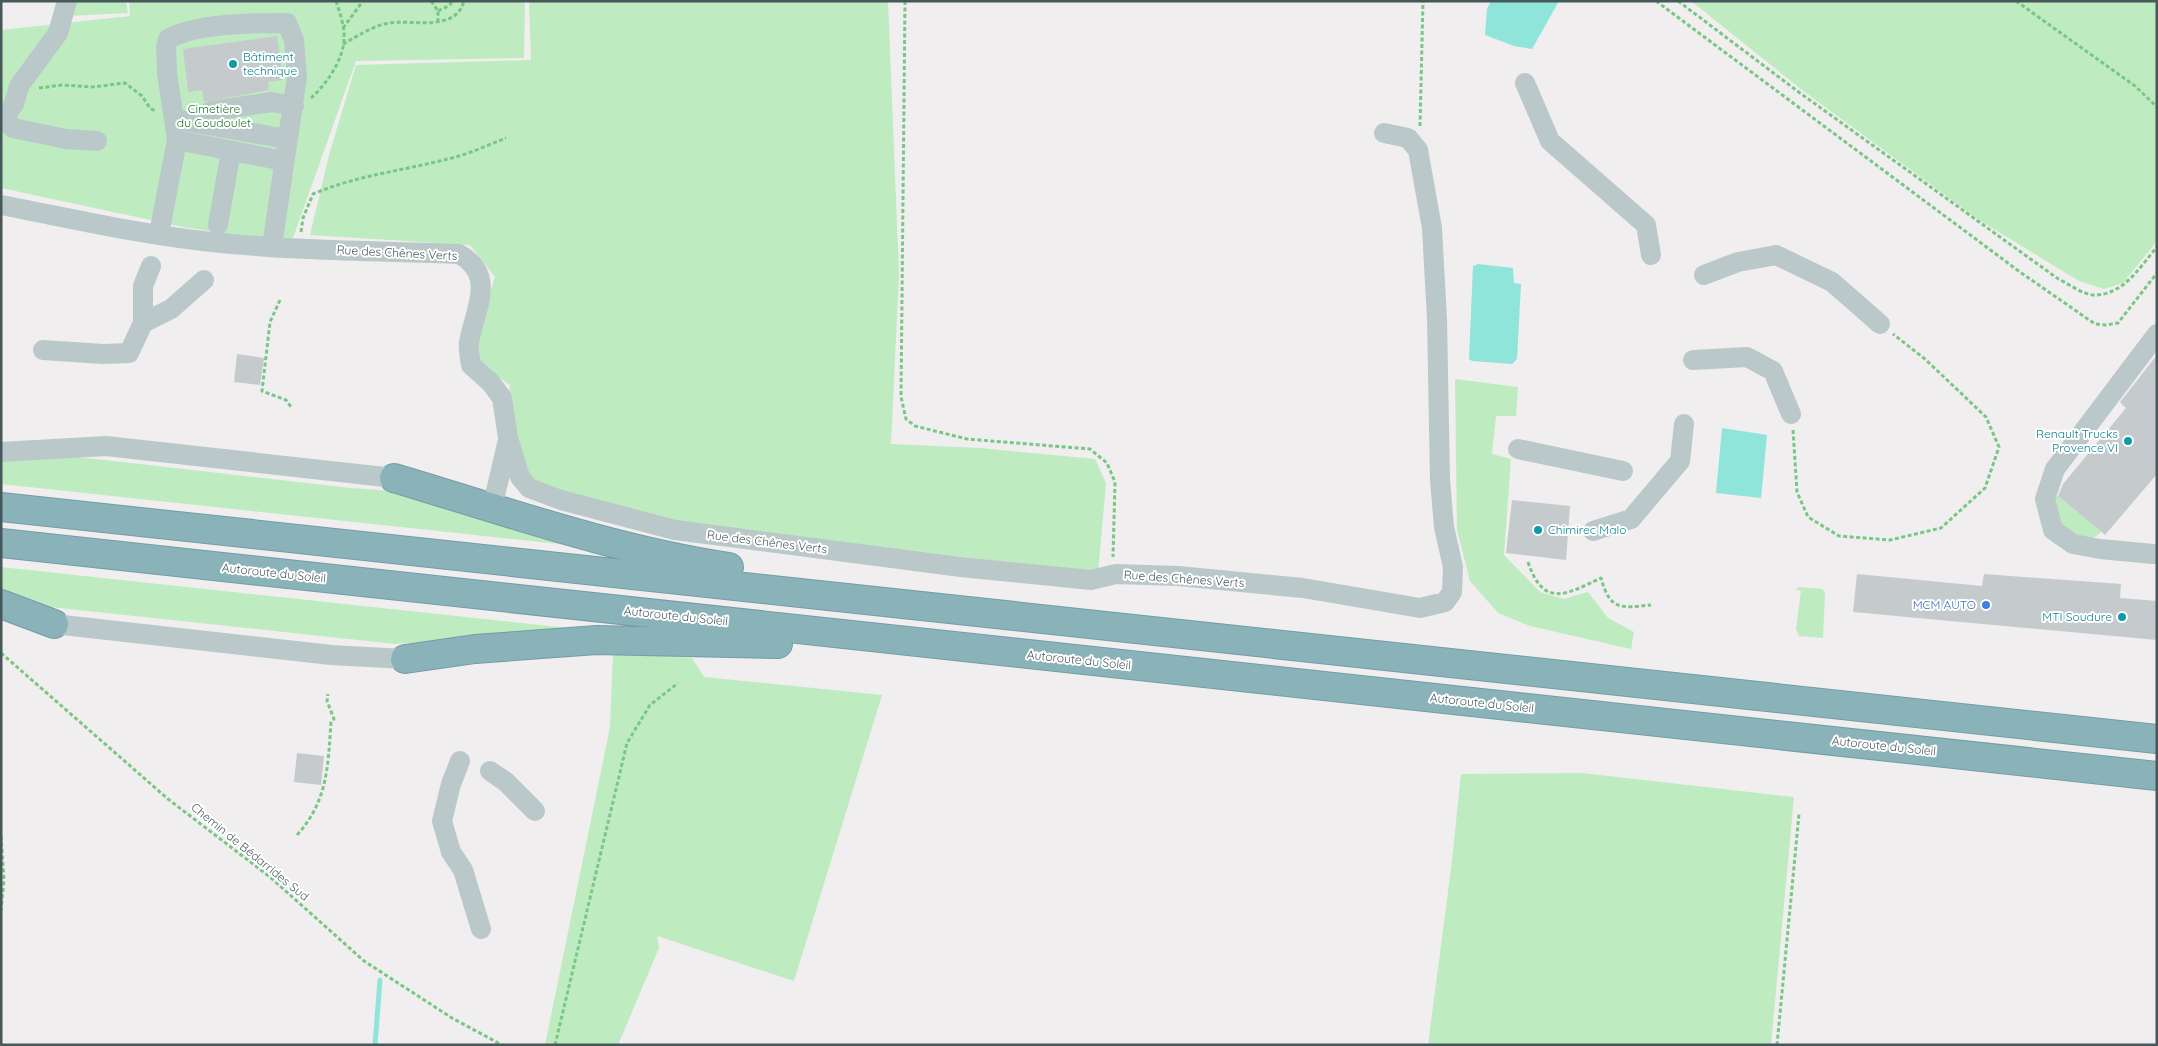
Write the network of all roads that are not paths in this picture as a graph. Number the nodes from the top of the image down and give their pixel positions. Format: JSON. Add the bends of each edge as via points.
{"nodes":[{"id":1,"x":67,"y":1,"type":"edge"},
{"id":2,"x":1525,"y":83,"type":"dead end"},
{"id":3,"x":10,"y":84,"type":"edge"},
{"id":4,"x":294,"y":106,"type":"junction"},
{"id":5,"x":174,"y":119,"type":"junction"},
{"id":6,"x":3,"y":120,"type":"edge"},
{"id":7,"x":205,"y":124,"type":"junction"},
{"id":8,"x":1384,"y":133,"type":"dead end"},
{"id":9,"x":288,"y":139,"type":"junction"},
{"id":10,"x":177,"y":140,"type":"junction"},
{"id":11,"x":97,"y":141,"type":"dead end"},
{"id":12,"x":231,"y":151,"type":"junction"},
{"id":13,"x":284,"y":161,"type":"junction"},
{"id":14,"x":1,"y":205,"type":"edge"},
{"id":15,"x":218,"y":225,"type":"dead end"},
{"id":16,"x":159,"y":234,"type":"junction"},
{"id":17,"x":272,"y":246,"type":"junction"},
{"id":18,"x":1651,"y":255,"type":"dead end"},
{"id":19,"x":151,"y":266,"type":"dead end"},
{"id":20,"x":1704,"y":275,"type":"dead end"},
{"id":21,"x":204,"y":280,"type":"dead end"},
{"id":22,"x":143,"y":323,"type":"junction"},
{"id":23,"x":1880,"y":324,"type":"road end"},
{"id":24,"x":2157,"y":334,"type":"edge"},
{"id":25,"x":43,"y":350,"type":"dead end"},
{"id":26,"x":1693,"y":360,"type":"dead end"},
{"id":27,"x":1791,"y":414,"type":"road end"},
{"id":28,"x":1684,"y":424,"type":"dead end"},
{"id":29,"x":508,"y":438,"type":"junction"},
{"id":30,"x":1518,"y":449,"type":"dead end"},
{"id":31,"x":1,"y":452,"type":"edge"},
{"id":32,"x":1623,"y":471,"type":"dead end"},
{"id":33,"x":394,"y":478,"type":"joint"},
{"id":34,"x":1,"y":507,"type":"edge"},
{"id":35,"x":492,"y":508,"type":"junction"},
{"id":36,"x":1593,"y":531,"type":"dead end"},
{"id":37,"x":1,"y":543,"type":"edge"},
{"id":38,"x":2153,"y":554,"type":"dead end"},
{"id":39,"x":887,"y":602,"type":"junction"},
{"id":40,"x":1,"y":604,"type":"edge"},
{"id":41,"x":54,"y":624,"type":"joint"},
{"id":42,"x":882,"y":638,"type":"junction"},
{"id":43,"x":405,"y":659,"type":"joint"},
{"id":44,"x":2157,"y":739,"type":"edge"},
{"id":45,"x":460,"y":761,"type":"dead end"},
{"id":46,"x":490,"y":771,"type":"dead end"},
{"id":47,"x":2152,"y":776,"type":"edge"},
{"id":48,"x":535,"y":811,"type":"dead end"},
{"id":49,"x":481,"y":930,"type":"dead end"}],
"edges":[{"from":1,"to":3,"type":"street","via":[[58,32]]},
{"from":2,"to":18,"type":"street","via":[[1550,141],[1646,225]]},
{"from":3,"to":6,"type":"street","via":[[14,104]]},
{"from":4,"to":5,"type":"street","via":[[297,77],[294,40],[287,23],[242,23],[179,33],[168,39],[167,73]]},
{"from":4,"to":7,"type":"street","via":[[272,102],[212,111],[208,113]]},
{"from":4,"to":9,"type":"street"},
{"from":5,"to":7,"type":"street"},
{"from":5,"to":10,"type":"street"},
{"from":6,"to":11,"type":"street","via":[[13,128],[66,139]]},
{"from":7,"to":9,"type":"street"},
{"from":8,"to":29,"type":"street","name":"Rue des Chênes Verts","via":[[1408,138],[1418,150],[1432,228],[1440,480],[1444,527],[1453,567],[1452,592],[1445,602],[1420,608],[1303,588],[1178,576],[1116,574],[1091,580],[961,567],[675,530],[561,500],[529,488],[520,477]]},
{"from":9,"to":13,"type":"street"},
{"from":10,"to":12,"type":"street"},
{"from":10,"to":16,"type":"street"},
{"from":12,"to":13,"type":"street"},
{"from":12,"to":15,"type":"street"},
{"from":13,"to":17,"type":"street"},
{"from":14,"to":16,"type":"street","name":"Rue des Chênes Verts"},
{"from":16,"to":17,"type":"street","name":"Rue des Chênes Verts","via":[[220,243]]},
{"from":17,"to":29,"type":"street","name":"Rue des Chênes Verts","via":[[300,250],[459,254],[472,261],[480,275],[482,289],[469,344],[471,366],[502,398]]},
{"from":19,"to":22,"type":"street","via":[[143,286]]},
{"from":20,"to":23,"type":"street","via":[[1738,262],[1776,255],[1832,282]]},
{"from":21,"to":22,"type":"street","via":[[171,309]]},
{"from":22,"to":25,"type":"street","via":[[129,353]]},
{"from":24,"to":38,"type":"street","via":[[2055,469],[2045,498],[2052,530],[2073,544],[2100,550]]},
{"from":26,"to":27,"type":"street","via":[[1747,357],[1772,371]]},
{"from":28,"to":36,"type":"street","via":[[1680,461],[1631,519]]},
{"from":29,"to":35,"type":"street"},
{"from":30,"to":32,"type":"street"},
{"from":31,"to":33,"type":"street","via":[[106,446]]},
{"from":33,"to":35,"type":"highway"},
{"from":34,"to":39,"type":"highway"},
{"from":35,"to":39,"type":"highway","via":[[628,547],[797,580]]},
{"from":37,"to":42,"type":"highway","name":"Autoroute du Soleil"},
{"from":39,"to":44,"type":"highway"},
{"from":40,"to":41,"type":"highway"},
{"from":41,"to":43,"type":"street","via":[[331,655]]},
{"from":42,"to":43,"type":"highway","via":[[778,644],[596,640],[475,649]]},
{"from":42,"to":47,"type":"highway","name":"Autoroute du Soleil"},
{"from":45,"to":49,"type":"street","via":[[442,821],[451,852],[463,870]]},
{"from":46,"to":48,"type":"street"}]}
